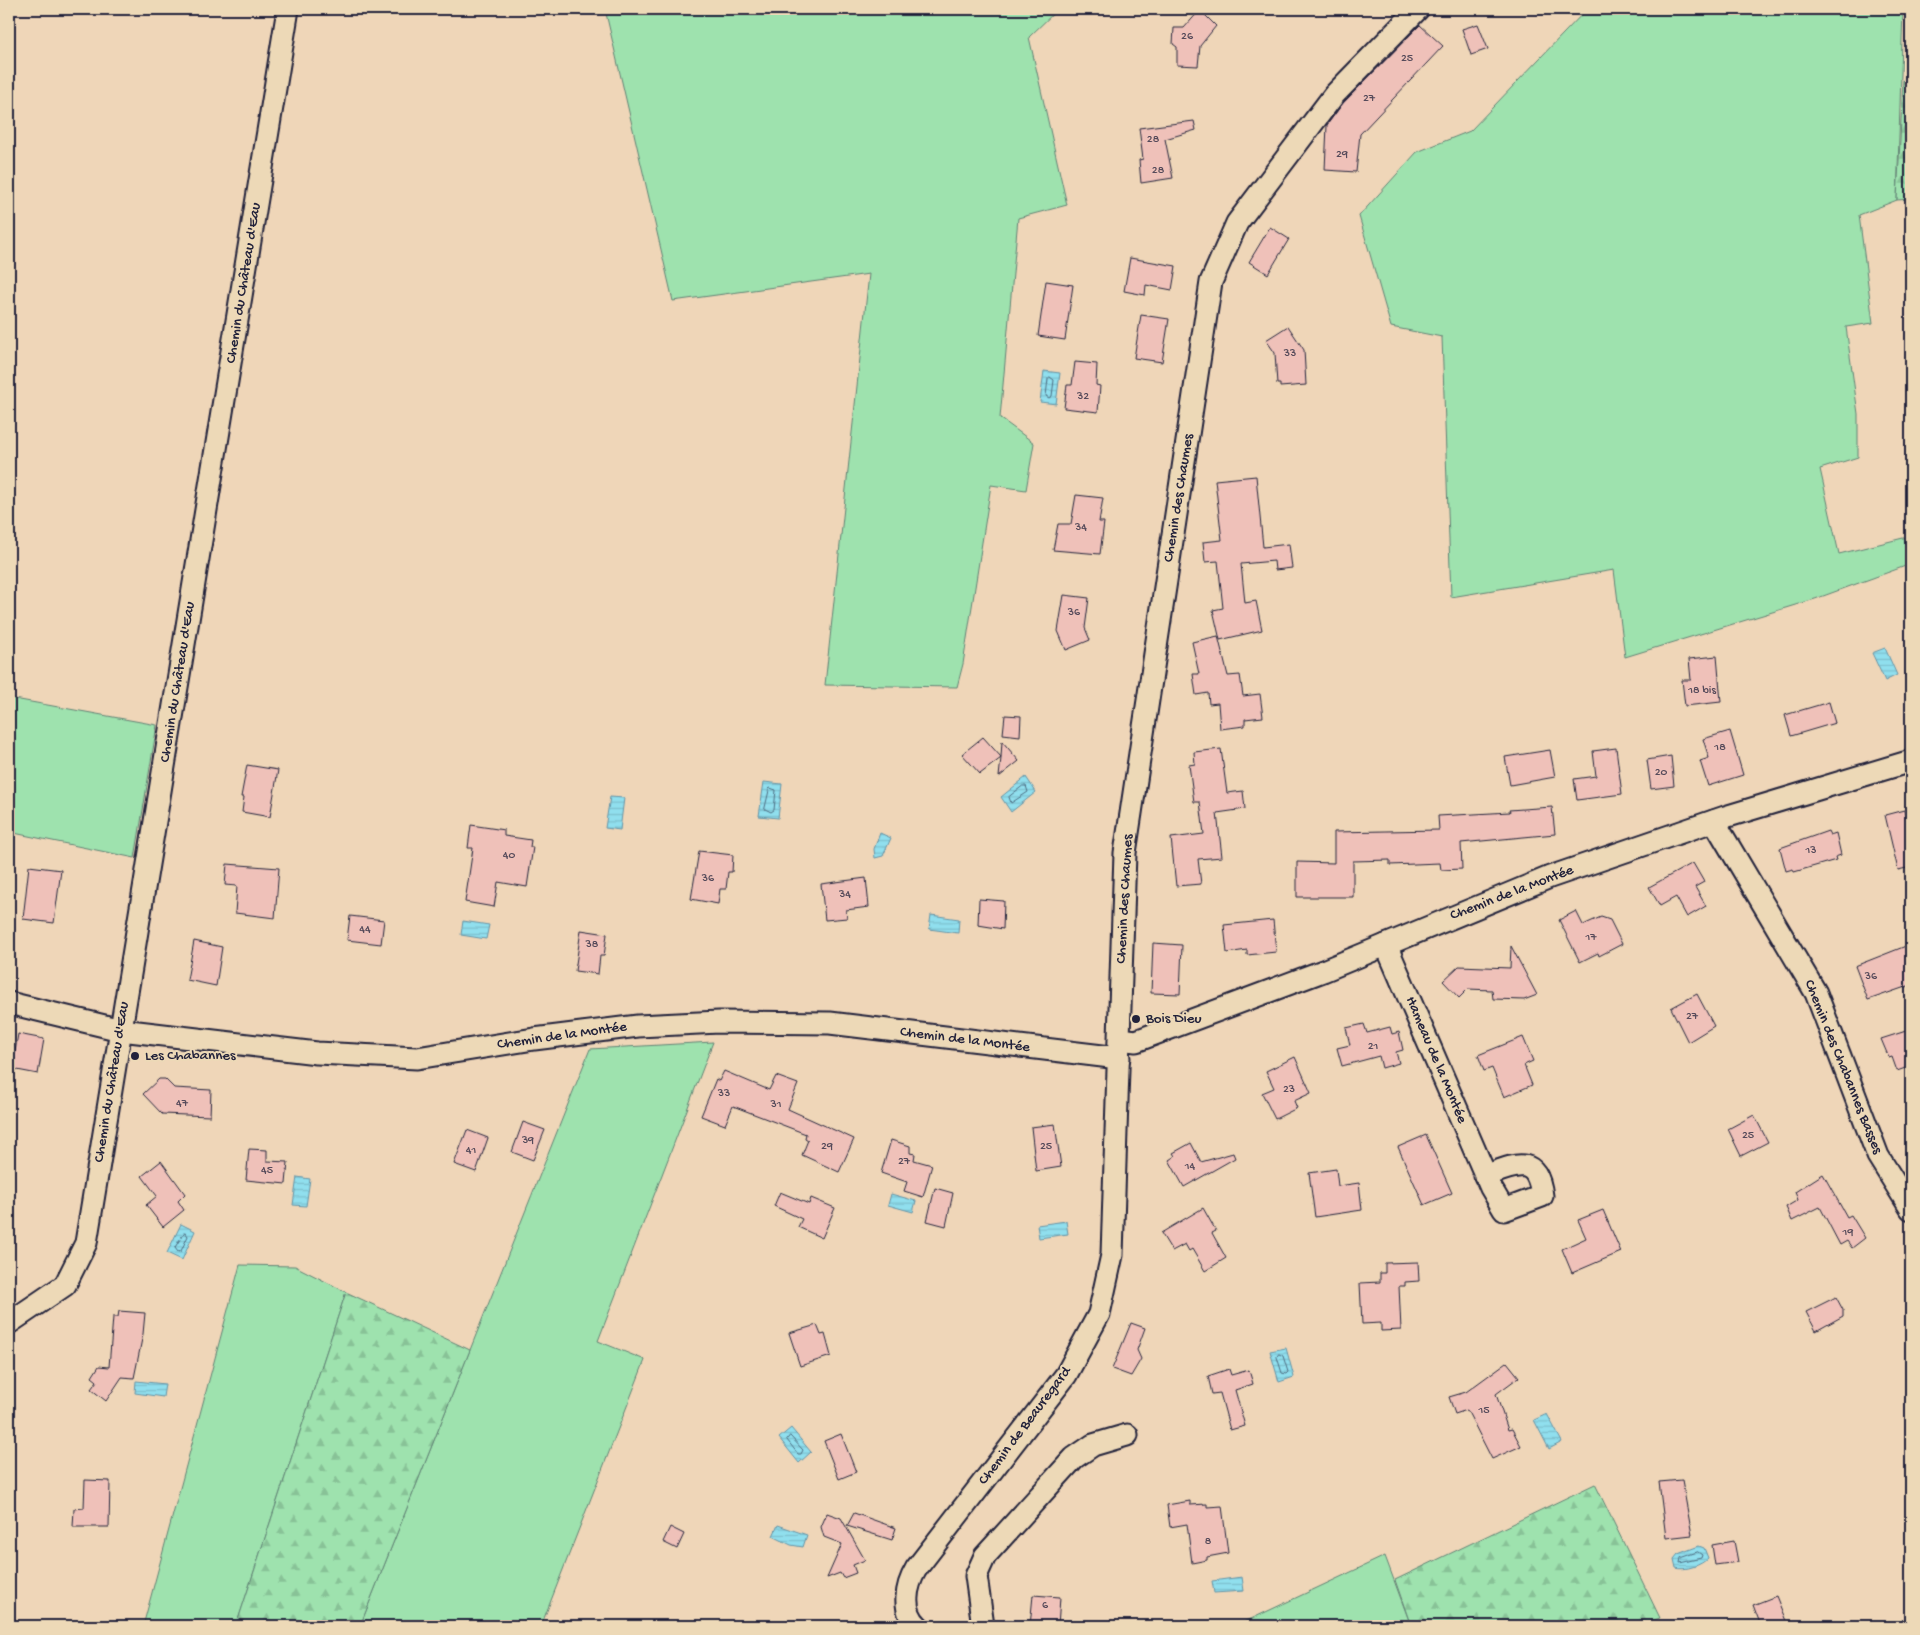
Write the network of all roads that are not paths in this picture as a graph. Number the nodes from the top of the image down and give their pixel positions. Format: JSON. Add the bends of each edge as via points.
{"nodes":[{"id":1,"x":288,"y":9,"type":"edge"},
{"id":2,"x":1418,"y":9,"type":"edge"},
{"id":3,"x":1911,"y":761,"type":"edge"},
{"id":4,"x":1714,"y":821,"type":"junction"},
{"id":5,"x":1386,"y":945,"type":"junction"},
{"id":6,"x":9,"y":1003,"type":"edge"},
{"id":7,"x":121,"y":1030,"type":"junction"},
{"id":8,"x":1119,"y":1049,"type":"junction"},
{"id":9,"x":1485,"y":1176,"type":"dead end"},
{"id":10,"x":1911,"y":1209,"type":"edge"},
{"id":11,"x":9,"y":1323,"type":"edge"},
{"id":12,"x":1127,"y":1436,"type":"dead end"},
{"id":13,"x":918,"y":1626,"type":"edge"},
{"id":14,"x":983,"y":1626,"type":"edge"}],
"edges":[{"from":1,"to":7,"type":"street","name":"Chemin du Château d'Eau"},
{"from":2,"to":8,"type":"street","name":"Chemin des Chaumes","via":[[1328,102],[1237,223],[1211,282],[1125,853]]},
{"from":3,"to":4,"type":"street","name":"Chemin de la Montée"},
{"from":4,"to":5,"type":"street","name":"Chemin de la Montée","via":[[1550,877]]},
{"from":4,"to":10,"type":"street","name":"Chemin des Chabannes Basses","via":[[1816,993],[1878,1156]]},
{"from":5,"to":8,"type":"street","name":"Chemin de la Montée"},
{"from":5,"to":9,"type":"street","name":"Hameau de la Montée"},
{"from":6,"to":7,"type":"street","name":"Chemin de la Montée"},
{"from":7,"to":8,"type":"street","name":"Chemin de la Montée","via":[[317,1053],[417,1058],[638,1026],[718,1022],[830,1023]]},
{"from":7,"to":11,"type":"street","name":"Chemin du Château d'Eau","via":[[86,1243],[64,1285]]},
{"from":8,"to":13,"type":"street","name":"Chemin de Beauregard","via":[[1112,1254],[1099,1314],[1066,1375],[916,1569],[907,1585],[908,1605]]},
{"from":12,"to":14,"type":"street","via":[[1093,1446],[1074,1458],[985,1556],[976,1576]]}]}
